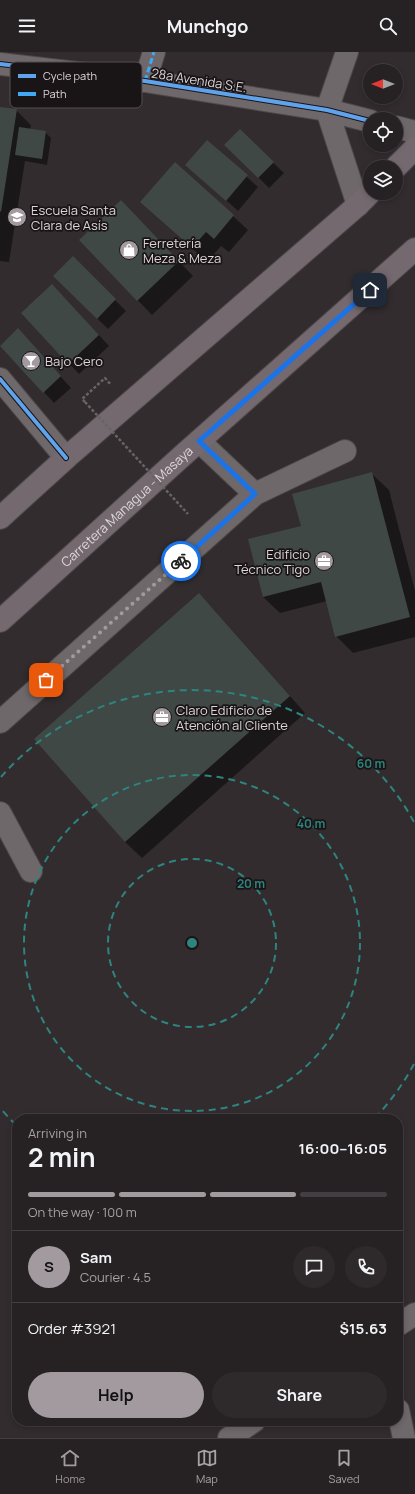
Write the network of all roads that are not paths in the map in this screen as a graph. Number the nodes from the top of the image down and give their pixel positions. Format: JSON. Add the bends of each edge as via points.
{"nodes":[{"id":1,"x":154,"y":52,"type":"edge"},
{"id":2,"x":347,"y":52,"type":"edge"},
{"id":3,"x":0,"y":64,"type":"edge"},
{"id":4,"x":10,"y":65,"type":"edge"},
{"id":5,"x":142,"y":81,"type":"edge"},
{"id":6,"x":145,"y":81,"type":"junction"},
{"id":7,"x":327,"y":110,"type":"junction"},
{"id":8,"x":363,"y":119,"type":"edge"},
{"id":9,"x":403,"y":129,"type":"edge"},
{"id":10,"x":415,"y":132,"type":"edge"},
{"id":11,"x":415,"y":148,"type":"edge"},
{"id":12,"x":403,"y":160,"type":"edge"},
{"id":13,"x":363,"y":197,"type":"edge"},
{"id":14,"x":363,"y":200,"type":"edge"},
{"id":15,"x":415,"y":249,"type":"edge"},
{"id":16,"x":0,"y":379,"type":"edge"},
{"id":17,"x":199,"y":441,"type":"junction"},
{"id":18,"x":345,"y":451,"type":"dead end"},
{"id":19,"x":66,"y":458,"type":"junction"},
{"id":20,"x":255,"y":494,"type":"junction"},
{"id":21,"x":0,"y":518,"type":"edge"},
{"id":22,"x":0,"y":621,"type":"edge"},
{"id":23,"x":0,"y":722,"type":"edge"},
{"id":24,"x":0,"y":813,"type":"edge"},
{"id":25,"x":31,"y":871,"type":"dead end"},
{"id":26,"x":415,"y":1314,"type":"edge"},
{"id":27,"x":403,"y":1322,"type":"edge"},
{"id":28,"x":247,"y":1426,"type":"edge"},
{"id":29,"x":401,"y":1426,"type":"edge"},
{"id":30,"x":229,"y":1438,"type":"edge"},
{"id":31,"x":404,"y":1438,"type":"edge"}],
"edges":[{"from":1,"to":6,"type":"street"},
{"from":2,"to":7,"type":"street"},
{"from":3,"to":4,"type":"street","name":"28a Avenida S.E."},
{"from":5,"to":6,"type":"street","name":"28a Avenida S.E."},
{"from":6,"to":7,"type":"street","name":"28a Avenida S.E."},
{"from":7,"to":8,"type":"street","name":"28a Avenida S.E."},
{"from":7,"to":13,"type":"street"},
{"from":9,"to":10,"type":"street"},
{"from":11,"to":12,"type":"highway"},
{"from":14,"to":19,"type":"highway"},
{"from":15,"to":17,"type":"highway","name":"Carretera Managua - Masaya"},
{"from":16,"to":19,"type":"street"},
{"from":17,"to":20,"type":"street"},
{"from":17,"to":22,"type":"highway","name":"Carretera Managua - Masaya"},
{"from":18,"to":20,"type":"street"},
{"from":19,"to":21,"type":"highway"},
{"from":20,"to":23,"type":"street"},
{"from":24,"to":25,"type":"street"},
{"from":26,"to":27,"type":"street"},
{"from":28,"to":30,"type":"street"},
{"from":29,"to":31,"type":"street"}]}
